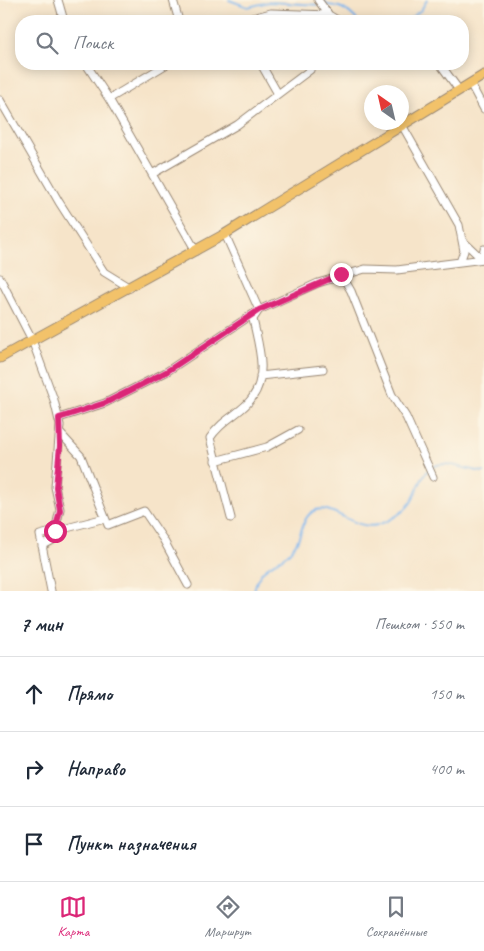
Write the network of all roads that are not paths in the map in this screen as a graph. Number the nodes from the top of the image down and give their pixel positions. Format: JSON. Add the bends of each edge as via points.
{"nodes":[{"id":1,"x":58,"y":0,"type":"edge"},
{"id":2,"x":173,"y":0,"type":"edge"},
{"id":3,"x":318,"y":0,"type":"edge"},
{"id":4,"x":62,"y":15,"type":"edge"},
{"id":5,"x":177,"y":15,"type":"edge"},
{"id":6,"x":264,"y":15,"type":"edge"},
{"id":7,"x":329,"y":15,"type":"joint"},
{"id":8,"x":90,"y":70,"type":"edge"},
{"id":9,"x":157,"y":70,"type":"edge"},
{"id":10,"x":264,"y":70,"type":"edge"},
{"id":11,"x":310,"y":70,"type":"dead end"},
{"id":12,"x":444,"y":70,"type":"edge"},
{"id":13,"x":484,"y":75,"type":"edge"},
{"id":14,"x":470,"y":83,"type":"junction"},
{"id":15,"x":459,"y":90,"type":"junction"},
{"id":16,"x":278,"y":94,"type":"junction"},
{"id":17,"x":109,"y":99,"type":"junction"},
{"id":18,"x":0,"y":100,"type":"edge"},
{"id":19,"x":484,"y":109,"type":"edge"},
{"id":20,"x":409,"y":121,"type":"edge"},
{"id":21,"x":394,"y":130,"type":"edge"},
{"id":22,"x":405,"y":130,"type":"edge"},
{"id":23,"x":152,"y":174,"type":"junction"},
{"id":24,"x":225,"y":234,"type":"junction"},
{"id":25,"x":463,"y":241,"type":"junction"},
{"id":26,"x":484,"y":248,"type":"edge"},
{"id":27,"x":196,"y":250,"type":"junction"},
{"id":28,"x":483,"y":259,"type":"edge"},
{"id":29,"x":460,"y":262,"type":"junction"},
{"id":30,"x":341,"y":274,"type":"junction"},
{"id":31,"x":0,"y":278,"type":"edge"},
{"id":32,"x":130,"y":288,"type":"junction"},
{"id":33,"x":259,"y":310,"type":"junction"},
{"id":34,"x":32,"y":340,"type":"junction"},
{"id":35,"x":0,"y":358,"type":"edge"},
{"id":36,"x":323,"y":369,"type":"dead end"},
{"id":37,"x":260,"y":376,"type":"junction"},
{"id":38,"x":59,"y":418,"type":"junction"},
{"id":39,"x":298,"y":430,"type":"dead end"},
{"id":40,"x":60,"y":432,"type":"junction"},
{"id":41,"x":215,"y":461,"type":"junction"},
{"id":42,"x":433,"y":477,"type":"dead end"},
{"id":43,"x":105,"y":518,"type":"junction"},
{"id":44,"x":231,"y":518,"type":"dead end"},
{"id":45,"x":55,"y":531,"type":"junction"},
{"id":46,"x":188,"y":585,"type":"dead end"},
{"id":47,"x":50,"y":591,"type":"edge"}],
"edges":[{"from":1,"to":4,"type":"street"},
{"from":2,"to":5,"type":"street"},
{"from":3,"to":7,"type":"street"},
{"from":6,"to":7,"type":"street"},
{"from":8,"to":17,"type":"street"},
{"from":9,"to":17,"type":"street"},
{"from":10,"to":16,"type":"street"},
{"from":11,"to":16,"type":"street"},
{"from":12,"to":15,"type":"street"},
{"from":13,"to":14,"type":"main road"},
{"from":14,"to":15,"type":"main road"},
{"from":14,"to":19,"type":"street"},
{"from":15,"to":20,"type":"main road"},
{"from":16,"to":23,"type":"street","via":[[237,125]]},
{"from":17,"to":23,"type":"street"},
{"from":18,"to":32,"type":"street","via":[[104,272]]},
{"from":21,"to":24,"type":"main road"},
{"from":22,"to":25,"type":"street","via":[[459,225]]},
{"from":23,"to":27,"type":"street"},
{"from":24,"to":27,"type":"main road"},
{"from":24,"to":33,"type":"street"},
{"from":25,"to":28,"type":"street"},
{"from":25,"to":29,"type":"street"},
{"from":26,"to":28,"type":"street"},
{"from":27,"to":32,"type":"main road"},
{"from":28,"to":29,"type":"street"},
{"from":29,"to":30,"type":"street","via":[[396,270],[365,269]]},
{"from":30,"to":33,"type":"street"},
{"from":30,"to":42,"type":"street","via":[[351,291],[392,395],[406,417]]},
{"from":31,"to":34,"type":"street"},
{"from":32,"to":34,"type":"main road"},
{"from":33,"to":37,"type":"street","via":[[253,319],[262,367]]},
{"from":33,"to":38,"type":"street","via":[[166,372],[105,403]]},
{"from":34,"to":35,"type":"main road"},
{"from":34,"to":38,"type":"street"},
{"from":36,"to":37,"type":"street"},
{"from":37,"to":41,"type":"street","via":[[252,399],[218,426],[210,438]]},
{"from":38,"to":40,"type":"street"},
{"from":39,"to":41,"type":"street","via":[[267,447]]},
{"from":40,"to":43,"type":"street","via":[[81,456]]},
{"from":40,"to":45,"type":"street","via":[[56,487],[60,510]]},
{"from":41,"to":44,"type":"street"},
{"from":43,"to":45,"type":"street"},
{"from":43,"to":46,"type":"street","via":[[108,525],[144,511]]},
{"from":45,"to":47,"type":"street","via":[[53,540],[42,546]]}]}
